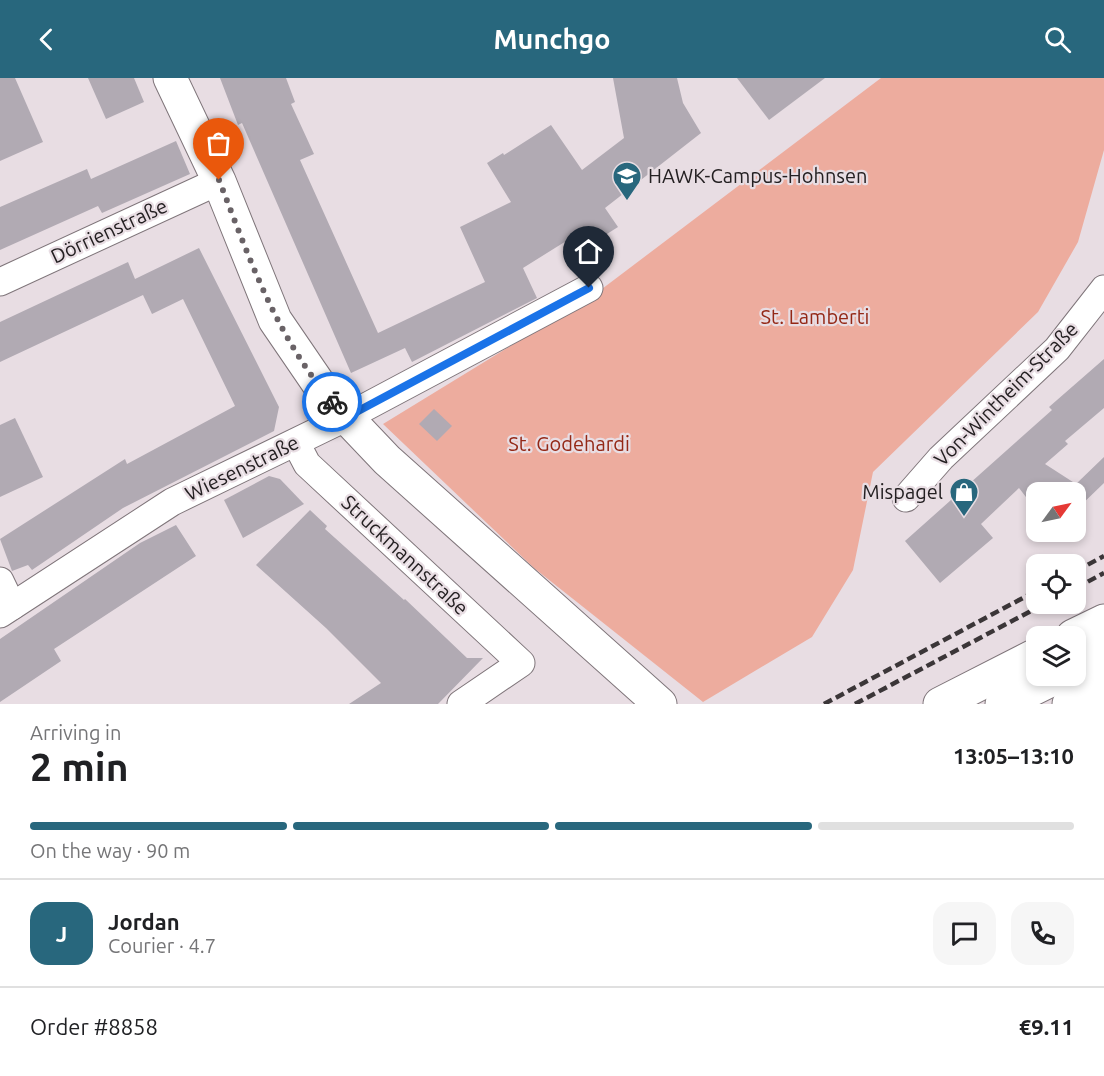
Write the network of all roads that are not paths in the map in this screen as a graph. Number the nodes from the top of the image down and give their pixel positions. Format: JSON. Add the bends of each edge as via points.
{"nodes":[{"id":1,"x":170,"y":78,"type":"edge"},
{"id":2,"x":219,"y":180,"type":"junction"},
{"id":3,"x":0,"y":282,"type":"edge"},
{"id":4,"x":589,"y":288,"type":"dead end"},
{"id":5,"x":1104,"y":290,"type":"edge"},
{"id":6,"x":345,"y":418,"type":"junction"},
{"id":7,"x":296,"y":443,"type":"junction"},
{"id":8,"x":906,"y":498,"type":"dead end"},
{"id":9,"x":0,"y":581,"type":"edge"},
{"id":10,"x":6,"y":610,"type":"edge"},
{"id":11,"x":1104,"y":621,"type":"edge"},
{"id":12,"x":1086,"y":630,"type":"edge"},
{"id":13,"x":1104,"y":654,"type":"edge"},
{"id":14,"x":1026,"y":660,"type":"edge"},
{"id":15,"x":1086,"y":663,"type":"edge"},
{"id":16,"x":1039,"y":686,"type":"edge"},
{"id":17,"x":1104,"y":687,"type":"edge"},
{"id":18,"x":635,"y":691,"type":"edge"},
{"id":19,"x":461,"y":704,"type":"edge"},
{"id":20,"x":660,"y":704,"type":"edge"},
{"id":21,"x":683,"y":704,"type":"edge"},
{"id":22,"x":940,"y":704,"type":"edge"},
{"id":23,"x":1002,"y":704,"type":"edge"},
{"id":24,"x":1069,"y":704,"type":"edge"}],
"edges":[{"from":1,"to":2,"type":"main road"},
{"from":2,"to":3,"type":"street","name":"Dörrienstraße"},
{"from":2,"to":6,"type":"main road","via":[[275,320]]},
{"from":4,"to":6,"type":"street","name":"Wiesenstraße"},
{"from":5,"to":8,"type":"street","name":"Von-Wintheim-Straße","via":[[1057,349],[941,458]]},
{"from":6,"to":7,"type":"street","name":"Wiesenstraße"},
{"from":6,"to":18,"type":"main road"},
{"from":7,"to":10,"type":"street","name":"Wiesenstraße","via":[[172,502]]},
{"from":7,"to":19,"type":"street","name":"Struckmannstraße","via":[[307,464],[521,663]]},
{"from":9,"to":10,"type":"street"},
{"from":11,"to":12,"type":"main road"},
{"from":13,"to":15,"type":"main road"},
{"from":14,"to":22,"type":"main road"},
{"from":16,"to":23,"type":"main road"},
{"from":17,"to":24,"type":"main road"},
{"from":18,"to":20,"type":"main road"},
{"from":18,"to":21,"type":"main road"}]}
